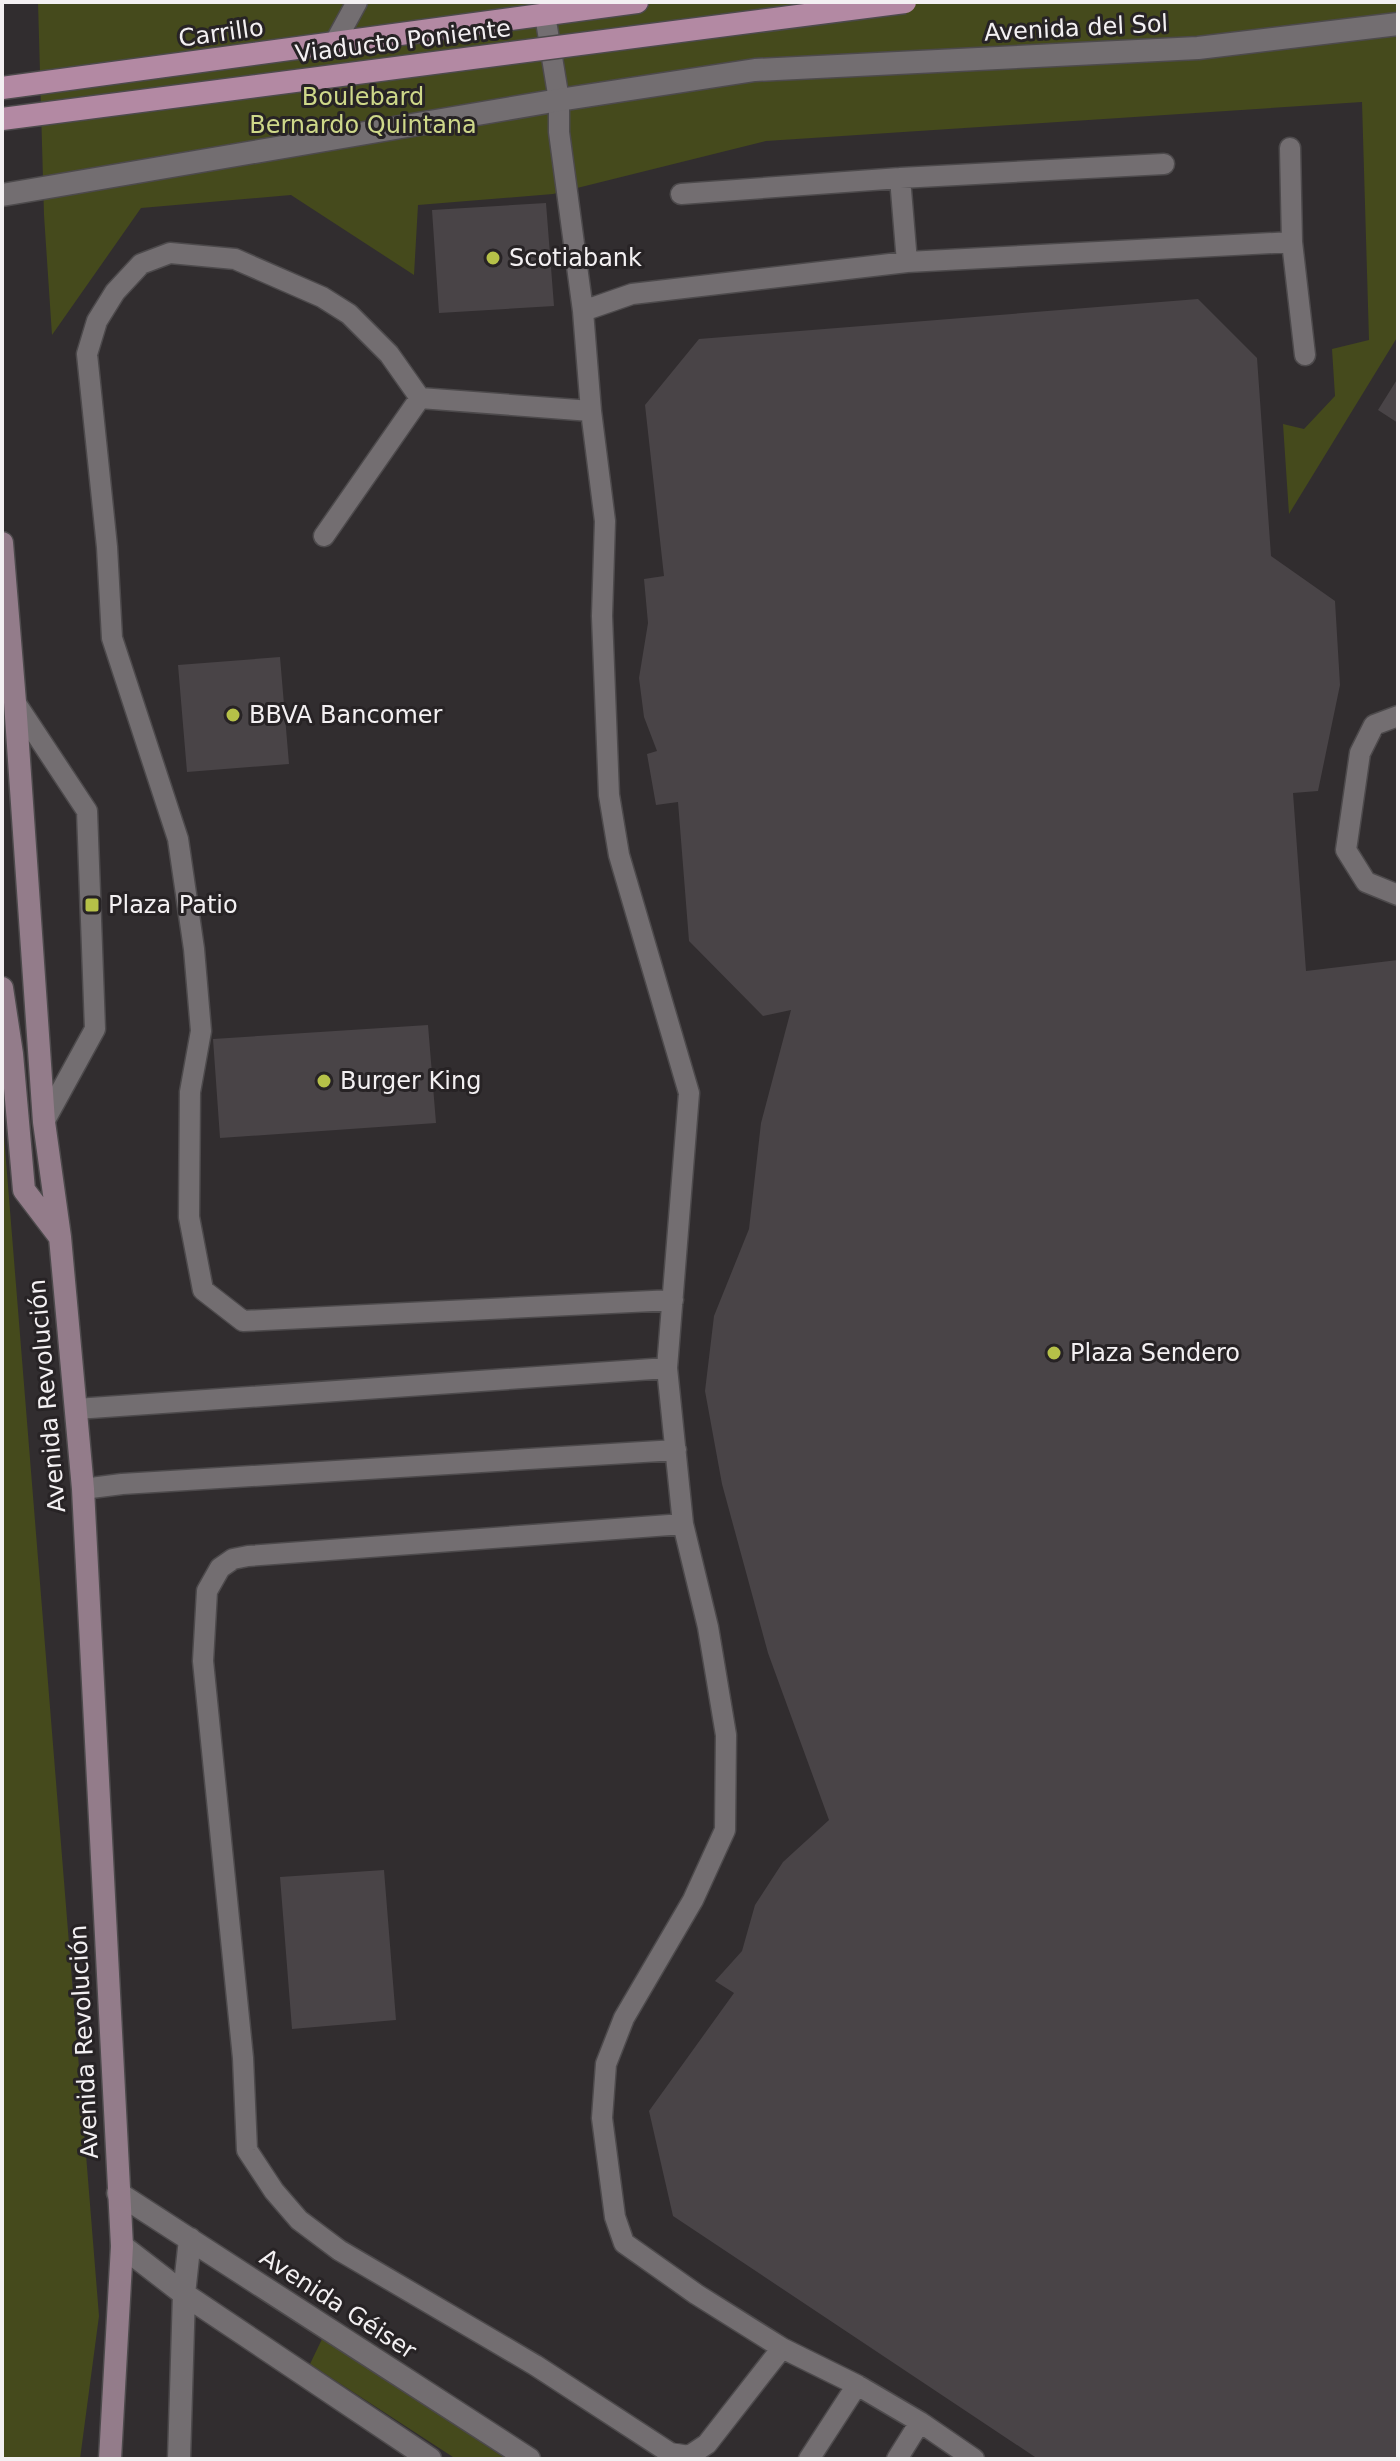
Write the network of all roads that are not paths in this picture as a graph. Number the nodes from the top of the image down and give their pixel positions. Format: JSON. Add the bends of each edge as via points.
{"nodes":[{"id":1,"x":357,"y":2,"type":"edge"},
{"id":2,"x":637,"y":2,"type":"edge"},
{"id":3,"x":905,"y":2,"type":"edge"},
{"id":4,"x":545,"y":15,"type":"junction"},
{"id":5,"x":1398,"y":24,"type":"edge"},
{"id":6,"x":334,"y":44,"type":"junction"},
{"id":7,"x":2,"y":88,"type":"edge"},
{"id":8,"x":559,"y":100,"type":"junction"},
{"id":9,"x":2,"y":119,"type":"edge"},
{"id":10,"x":1290,"y":148,"type":"dead end"},
{"id":11,"x":1164,"y":164,"type":"dead end"},
{"id":12,"x":900,"y":178,"type":"junction"},
{"id":13,"x":681,"y":194,"type":"dead end"},
{"id":14,"x":2,"y":195,"type":"edge"},
{"id":15,"x":1292,"y":242,"type":"junction"},
{"id":16,"x":907,"y":262,"type":"junction"},
{"id":17,"x":583,"y":311,"type":"junction"},
{"id":18,"x":1305,"y":355,"type":"dead end"},
{"id":19,"x":420,"y":398,"type":"junction"},
{"id":20,"x":591,"y":411,"type":"junction"},
{"id":21,"x":324,"y":536,"type":"dead end"},
{"id":22,"x":2,"y":543,"type":"edge"},
{"id":23,"x":15,"y":702,"type":"junction"},
{"id":24,"x":1398,"y":716,"type":"edge"},
{"id":25,"x":1398,"y":895,"type":"edge"},
{"id":26,"x":2,"y":988,"type":"edge"},
{"id":27,"x":44,"y":1122,"type":"junction"},
{"id":28,"x":60,"y":1237,"type":"junction"},
{"id":29,"x":673,"y":1300,"type":"junction"},
{"id":30,"x":667,"y":1368,"type":"junction"},
{"id":31,"x":76,"y":1409,"type":"junction"},
{"id":32,"x":676,"y":1450,"type":"junction"},
{"id":33,"x":83,"y":1489,"type":"junction"},
{"id":34,"x":683,"y":1524,"type":"junction"},
{"id":35,"x":118,"y":2193,"type":"junction"},
{"id":36,"x":190,"y":2239,"type":"junction"},
{"id":37,"x":122,"y":2246,"type":"junction"},
{"id":38,"x":184,"y":2294,"type":"junction"},
{"id":39,"x":782,"y":2348,"type":"junction"},
{"id":40,"x":857,"y":2385,"type":"junction"},
{"id":41,"x":920,"y":2422,"type":"junction"},
{"id":42,"x":110,"y":2459,"type":"edge"},
{"id":43,"x":179,"y":2459,"type":"edge"},
{"id":44,"x":430,"y":2459,"type":"edge"},
{"id":45,"x":529,"y":2459,"type":"edge"},
{"id":46,"x":809,"y":2459,"type":"edge"},
{"id":47,"x":897,"y":2459,"type":"edge"},
{"id":48,"x":974,"y":2459,"type":"edge"}],
"edges":[{"from":1,"to":6,"type":"lane"},
{"from":2,"to":4,"type":"main road","name":"Carrillo"},
{"from":3,"to":9,"type":"main road","name":"Viaducto Poniente","bridge":true},
{"from":4,"to":6,"type":"main road","name":"Carrillo"},
{"from":4,"to":8,"type":"lane"},
{"from":5,"to":8,"type":"street","name":"Avenida del Sol","via":[[1198,48],[755,70]]},
{"from":6,"to":7,"type":"main road","name":"Carrillo"},
{"from":8,"to":14,"type":"street","name":"Avenida del Sol"},
{"from":8,"to":17,"type":"lane"},
{"from":10,"to":15,"type":"lane"},
{"from":11,"to":12,"type":"lane"},
{"from":12,"to":13,"type":"lane"},
{"from":12,"to":16,"type":"lane"},
{"from":15,"to":16,"type":"lane"},
{"from":15,"to":18,"type":"lane"},
{"from":16,"to":17,"type":"lane","via":[[632,294]]},
{"from":17,"to":20,"type":"lane"},
{"from":19,"to":20,"type":"lane"},
{"from":19,"to":21,"type":"lane"},
{"from":19,"to":29,"type":"lane","via":[[389,354],[349,314],[235,259],[170,253],[141,264],[97,321],[87,354],[112,638],[178,839],[194,949],[201,1031],[190,1092],[189,1217],[203,1290],[243,1321]]},
{"from":20,"to":29,"type":"lane","via":[[605,521],[602,616],[609,795],[619,855],[689,1093]]},
{"from":22,"to":23,"type":"main road","name":"Avenida Revolución"},
{"from":23,"to":27,"type":"main road","name":"Avenida Revolución"},
{"from":23,"to":27,"type":"lane","via":[[87,811],[95,1029]]},
{"from":24,"to":25,"type":"lane","via":[[1374,725],[1360,753],[1346,850],[1366,882]]},
{"from":26,"to":28,"type":"main road","via":[[24,1190]]},
{"from":27,"to":28,"type":"main road","name":"Avenida Revolución"},
{"from":28,"to":31,"type":"main road","name":"Avenida Revolución"},
{"from":29,"to":30,"type":"lane"},
{"from":30,"to":31,"type":"lane"},
{"from":30,"to":32,"type":"lane"},
{"from":31,"to":33,"type":"main road","name":"Avenida Revolución"},
{"from":32,"to":33,"type":"lane"},
{"from":32,"to":34,"type":"lane"},
{"from":33,"to":35,"type":"main road","name":"Avenida Revolución"},
{"from":34,"to":39,"type":"lane","via":[[726,1735],[725,1830],[693,1900],[624,2018],[606,2064],[602,2118],[615,2217],[624,2243]]},
{"from":34,"to":39,"type":"lane","via":[[248,1556],[220,1568],[207,1591],[203,1661],[243,2058],[247,2150],[299,2220],[339,2250],[535,2365],[670,2453],[689,2456],[707,2444]]},
{"from":35,"to":36,"type":"street","name":"Avenida Géiser"},
{"from":35,"to":37,"type":"main road","name":"Avenida Revolución"},
{"from":36,"to":38,"type":"street"},
{"from":36,"to":45,"type":"street","name":"Avenida Géiser"},
{"from":37,"to":38,"type":"street"},
{"from":37,"to":42,"type":"main road","name":"Avenida Revolución"},
{"from":38,"to":43,"type":"street"},
{"from":38,"to":44,"type":"street"},
{"from":39,"to":40,"type":"lane"},
{"from":40,"to":41,"type":"lane"},
{"from":40,"to":46,"type":"lane"},
{"from":41,"to":47,"type":"lane"},
{"from":41,"to":48,"type":"lane"}]}
